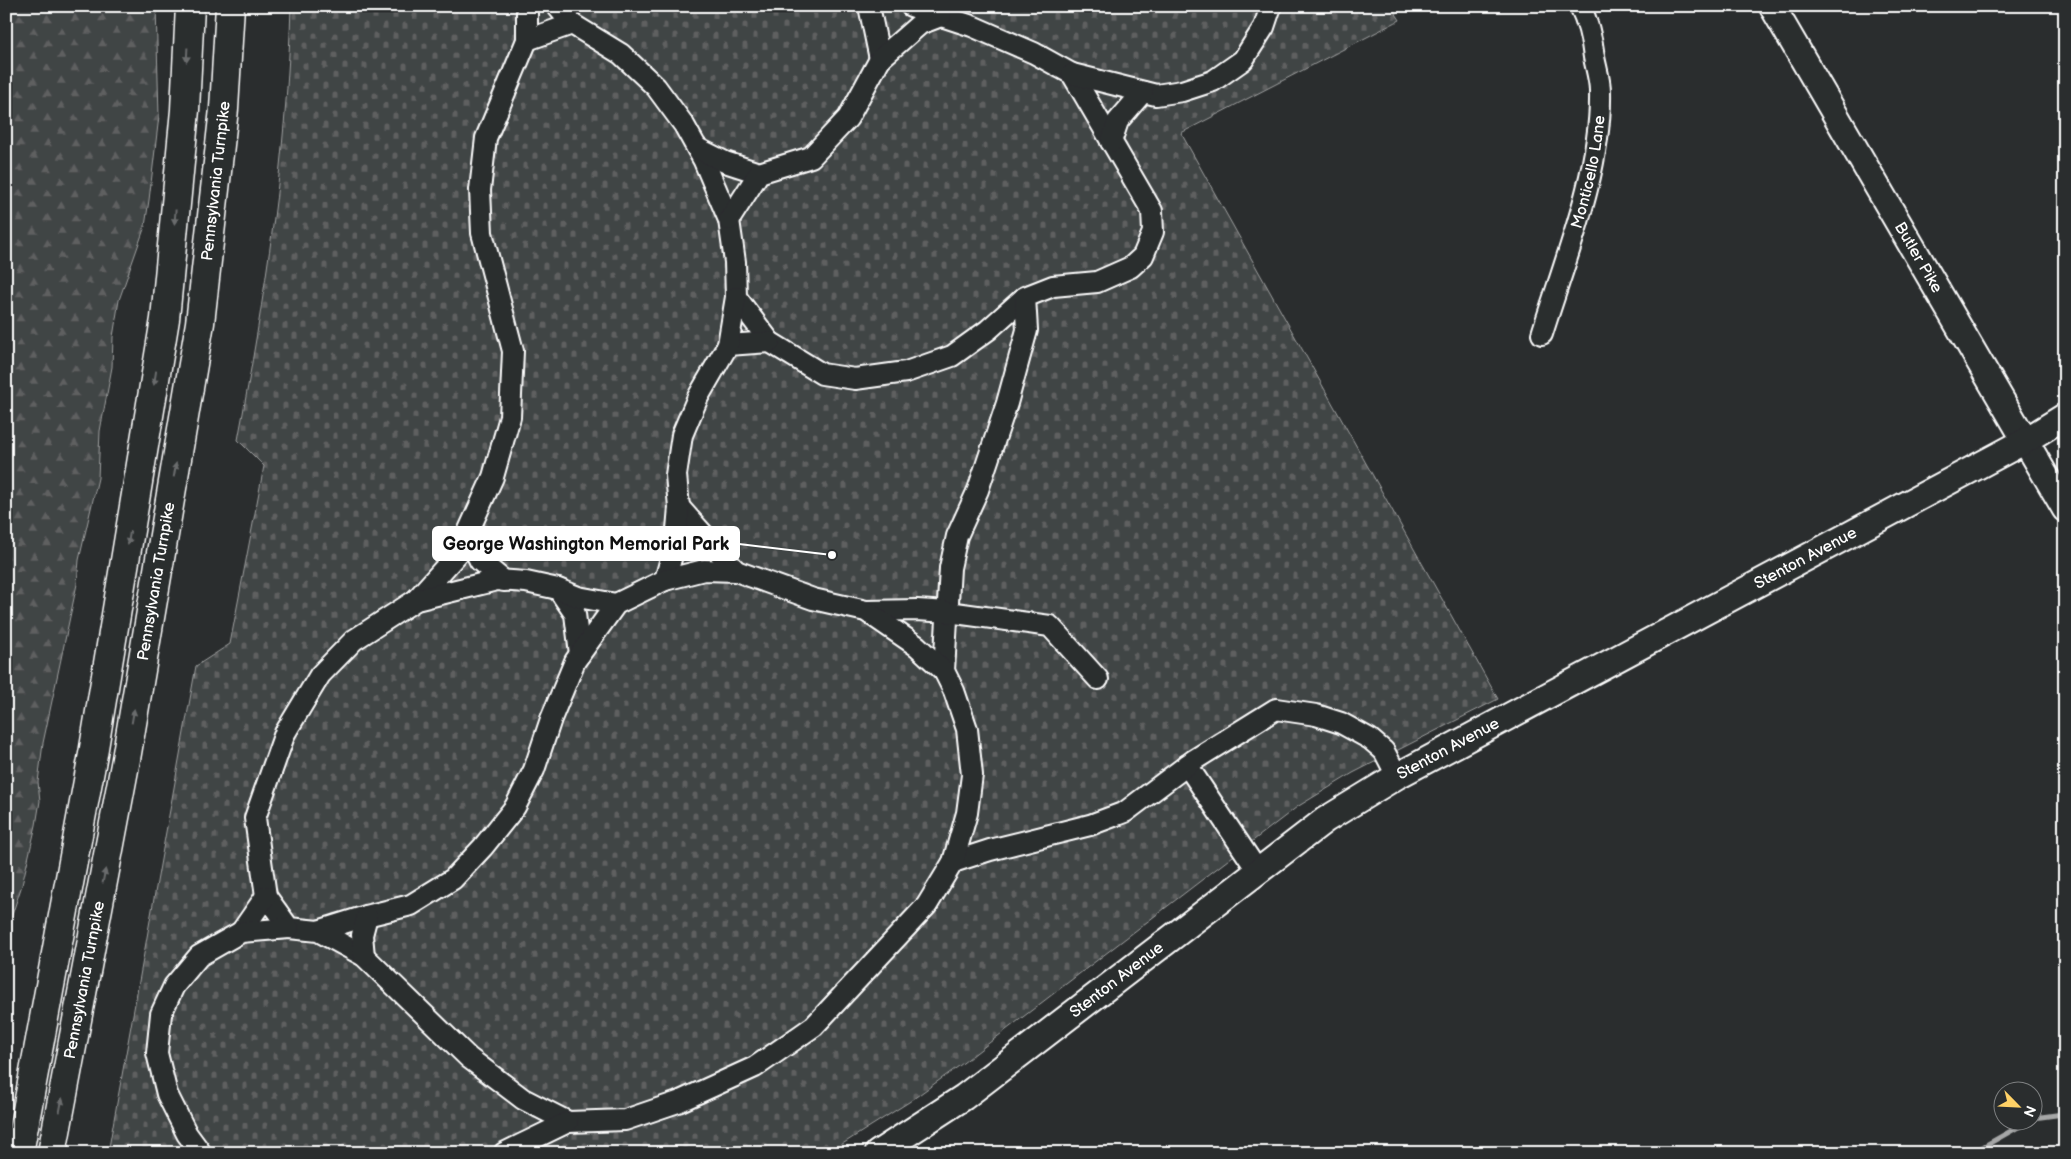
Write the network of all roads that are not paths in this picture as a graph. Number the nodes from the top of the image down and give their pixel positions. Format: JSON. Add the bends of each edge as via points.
{"nodes":[{"id":1,"x":190,"y":6,"type":"edge"},
{"id":2,"x":230,"y":6,"type":"edge"},
{"id":3,"x":528,"y":6,"type":"edge"},
{"id":4,"x":557,"y":6,"type":"edge"},
{"id":5,"x":870,"y":6,"type":"edge"},
{"id":6,"x":911,"y":6,"type":"edge"},
{"id":7,"x":1271,"y":6,"type":"edge"},
{"id":8,"x":1580,"y":6,"type":"edge"},
{"id":9,"x":1772,"y":6,"type":"edge"},
{"id":10,"x":941,"y":16,"type":"junction"},
{"id":11,"x":572,"y":24,"type":"junction"},
{"id":12,"x":526,"y":40,"type":"junction"},
{"id":13,"x":880,"y":59,"type":"junction"},
{"id":14,"x":1072,"y":74,"type":"junction"},
{"id":15,"x":1143,"y":92,"type":"junction"},
{"id":16,"x":1111,"y":142,"type":"junction"},
{"id":17,"x":697,"y":148,"type":"junction"},
{"id":18,"x":759,"y":173,"type":"junction"},
{"id":19,"x":729,"y":220,"type":"junction"},
{"id":20,"x":736,"y":297,"type":"junction"},
{"id":21,"x":1025,"y":297,"type":"junction"},
{"id":22,"x":1542,"y":334,"type":"dead end"},
{"id":23,"x":770,"y":342,"type":"junction"},
{"id":24,"x":728,"y":345,"type":"junction"},
{"id":25,"x":2065,"y":416,"type":"edge"},
{"id":26,"x":2025,"y":440,"type":"junction"},
{"id":27,"x":679,"y":508,"type":"junction"},
{"id":28,"x":2065,"y":509,"type":"edge"},
{"id":29,"x":467,"y":534,"type":"junction"},
{"id":30,"x":736,"y":571,"type":"junction"},
{"id":31,"x":665,"y":580,"type":"junction"},
{"id":32,"x":504,"y":581,"type":"junction"},
{"id":33,"x":558,"y":589,"type":"junction"},
{"id":34,"x":416,"y":600,"type":"junction"},
{"id":35,"x":616,"y":604,"type":"junction"},
{"id":36,"x":866,"y":611,"type":"junction"},
{"id":37,"x":948,"y":612,"type":"junction"},
{"id":38,"x":580,"y":654,"type":"junction"},
{"id":39,"x":944,"y":670,"type":"junction"},
{"id":40,"x":1098,"y":679,"type":"dead end"},
{"id":41,"x":1187,"y":765,"type":"junction"},
{"id":42,"x":1397,"y":776,"type":"junction"},
{"id":43,"x":953,"y":862,"type":"junction"},
{"id":44,"x":1258,"y":870,"type":"junction"},
{"id":45,"x":266,"y":896,"type":"junction"},
{"id":46,"x":367,"y":916,"type":"junction"},
{"id":47,"x":289,"y":928,"type":"junction"},
{"id":48,"x":318,"y":931,"type":"junction"},
{"id":49,"x":241,"y":932,"type":"junction"},
{"id":50,"x":364,"y":956,"type":"junction"},
{"id":51,"x":568,"y":1122,"type":"junction"},
{"id":52,"x":19,"y":1153,"type":"edge"},
{"id":53,"x":52,"y":1153,"type":"edge"},
{"id":54,"x":201,"y":1153,"type":"edge"},
{"id":55,"x":504,"y":1153,"type":"edge"},
{"id":56,"x":878,"y":1153,"type":"edge"}],
"edges":[{"from":1,"to":52,"type":"highway","name":"Pennsylvania Turnpike","one_way":true,"via":[[165,319],[93,754]]},
{"from":53,"to":2,"type":"highway","name":"Pennsylvania Turnpike","one_way":true,"via":[[126,759],[200,323],[224,108]]},
{"from":3,"to":12,"type":"street"},
{"from":4,"to":11,"type":"street"},
{"from":5,"to":13,"type":"street"},
{"from":6,"to":10,"type":"street"},
{"from":7,"to":15,"type":"street","via":[[1264,26],[1242,60],[1213,82],[1156,95]]},
{"from":8,"to":22,"type":"street","name":"Monticello Lane","via":[[1592,41],[1600,89],[1599,116],[1585,196]]},
{"from":9,"to":26,"type":"main road","name":"Butler Pike"},
{"from":10,"to":13,"type":"street","via":[[920,24]]},
{"from":10,"to":14,"type":"street","via":[[1034,53]]},
{"from":11,"to":12,"type":"street"},
{"from":11,"to":17,"type":"street","via":[[621,54],[656,87]]},
{"from":12,"to":29,"type":"street","via":[[486,138],[480,190],[482,233],[514,351],[510,417],[492,477]]},
{"from":13,"to":18,"type":"street","via":[[848,118],[811,157]]},
{"from":14,"to":15,"type":"street"},
{"from":14,"to":16,"type":"street"},
{"from":15,"to":16,"type":"street","via":[[1118,121]]},
{"from":16,"to":21,"type":"street","via":[[1152,210],[1153,232],[1143,256],[1131,267],[1097,282],[1053,286]]},
{"from":17,"to":18,"type":"street","via":[[725,162]]},
{"from":17,"to":19,"type":"street"},
{"from":18,"to":19,"type":"street"},
{"from":19,"to":20,"type":"street"},
{"from":20,"to":23,"type":"street"},
{"from":20,"to":24,"type":"street"},
{"from":21,"to":23,"type":"street","via":[[952,356],[906,372],[855,379],[822,374]]},
{"from":21,"to":37,"type":"street","via":[[1027,330],[978,490],[958,536],[950,568]]},
{"from":23,"to":24,"type":"street"},
{"from":24,"to":27,"type":"street","via":[[698,397],[682,435],[676,474]]},
{"from":25,"to":26,"type":"main road","name":"Stenton Avenue"},
{"from":26,"to":28,"type":"main road","name":"Butler Pike"},
{"from":26,"to":42,"type":"main road","name":"Stenton Avenue"},
{"from":27,"to":30,"type":"street"},
{"from":27,"to":31,"type":"street","via":[[676,541]]},
{"from":29,"to":32,"type":"street","via":[[480,561]]},
{"from":29,"to":34,"type":"street","via":[[459,552]]},
{"from":30,"to":31,"type":"street","via":[[704,570]]},
{"from":30,"to":36,"type":"street","via":[[813,599]]},
{"from":31,"to":35,"type":"street"},
{"from":32,"to":33,"type":"street"},
{"from":32,"to":34,"type":"street"},
{"from":33,"to":35,"type":"street","via":[[578,597]]},
{"from":33,"to":38,"type":"street","via":[[575,614]]},
{"from":34,"to":45,"type":"street","via":[[354,640],[340,654],[320,675],[285,733],[255,818]]},
{"from":35,"to":38,"type":"street"},
{"from":36,"to":37,"type":"street"},
{"from":36,"to":39,"type":"street","via":[[917,646]]},
{"from":37,"to":39,"type":"street"},
{"from":37,"to":40,"type":"street","via":[[1050,626]]},
{"from":38,"to":46,"type":"street","via":[[551,719],[534,770],[515,807],[483,847],[453,879],[412,905]]},
{"from":39,"to":43,"type":"street","via":[[967,729],[972,775],[967,813]]},
{"from":41,"to":42,"type":"street","via":[[1276,709],[1316,714],[1370,739],[1384,751]]},
{"from":41,"to":43,"type":"street","via":[[1122,814]]},
{"from":41,"to":44,"type":"street"},
{"from":42,"to":44,"type":"main road","name":"Stenton Avenue","via":[[1325,820]]},
{"from":43,"to":51,"type":"street","via":[[928,905],[852,987],[814,1026],[755,1068],[678,1102],[625,1120]]},
{"from":44,"to":56,"type":"main road","name":"Stenton Avenue","via":[[964,1097]]},
{"from":45,"to":47,"type":"street"},
{"from":45,"to":49,"type":"street"},
{"from":46,"to":48,"type":"street"},
{"from":46,"to":50,"type":"street","via":[[362,935]]},
{"from":47,"to":48,"type":"street"},
{"from":47,"to":49,"type":"street"},
{"from":48,"to":50,"type":"street"},
{"from":49,"to":54,"type":"street","via":[[199,956],[174,986],[161,1014],[157,1053],[167,1094],[187,1134]]},
{"from":50,"to":51,"type":"street","via":[[469,1058],[523,1099]]},
{"from":51,"to":55,"type":"street"}]}
